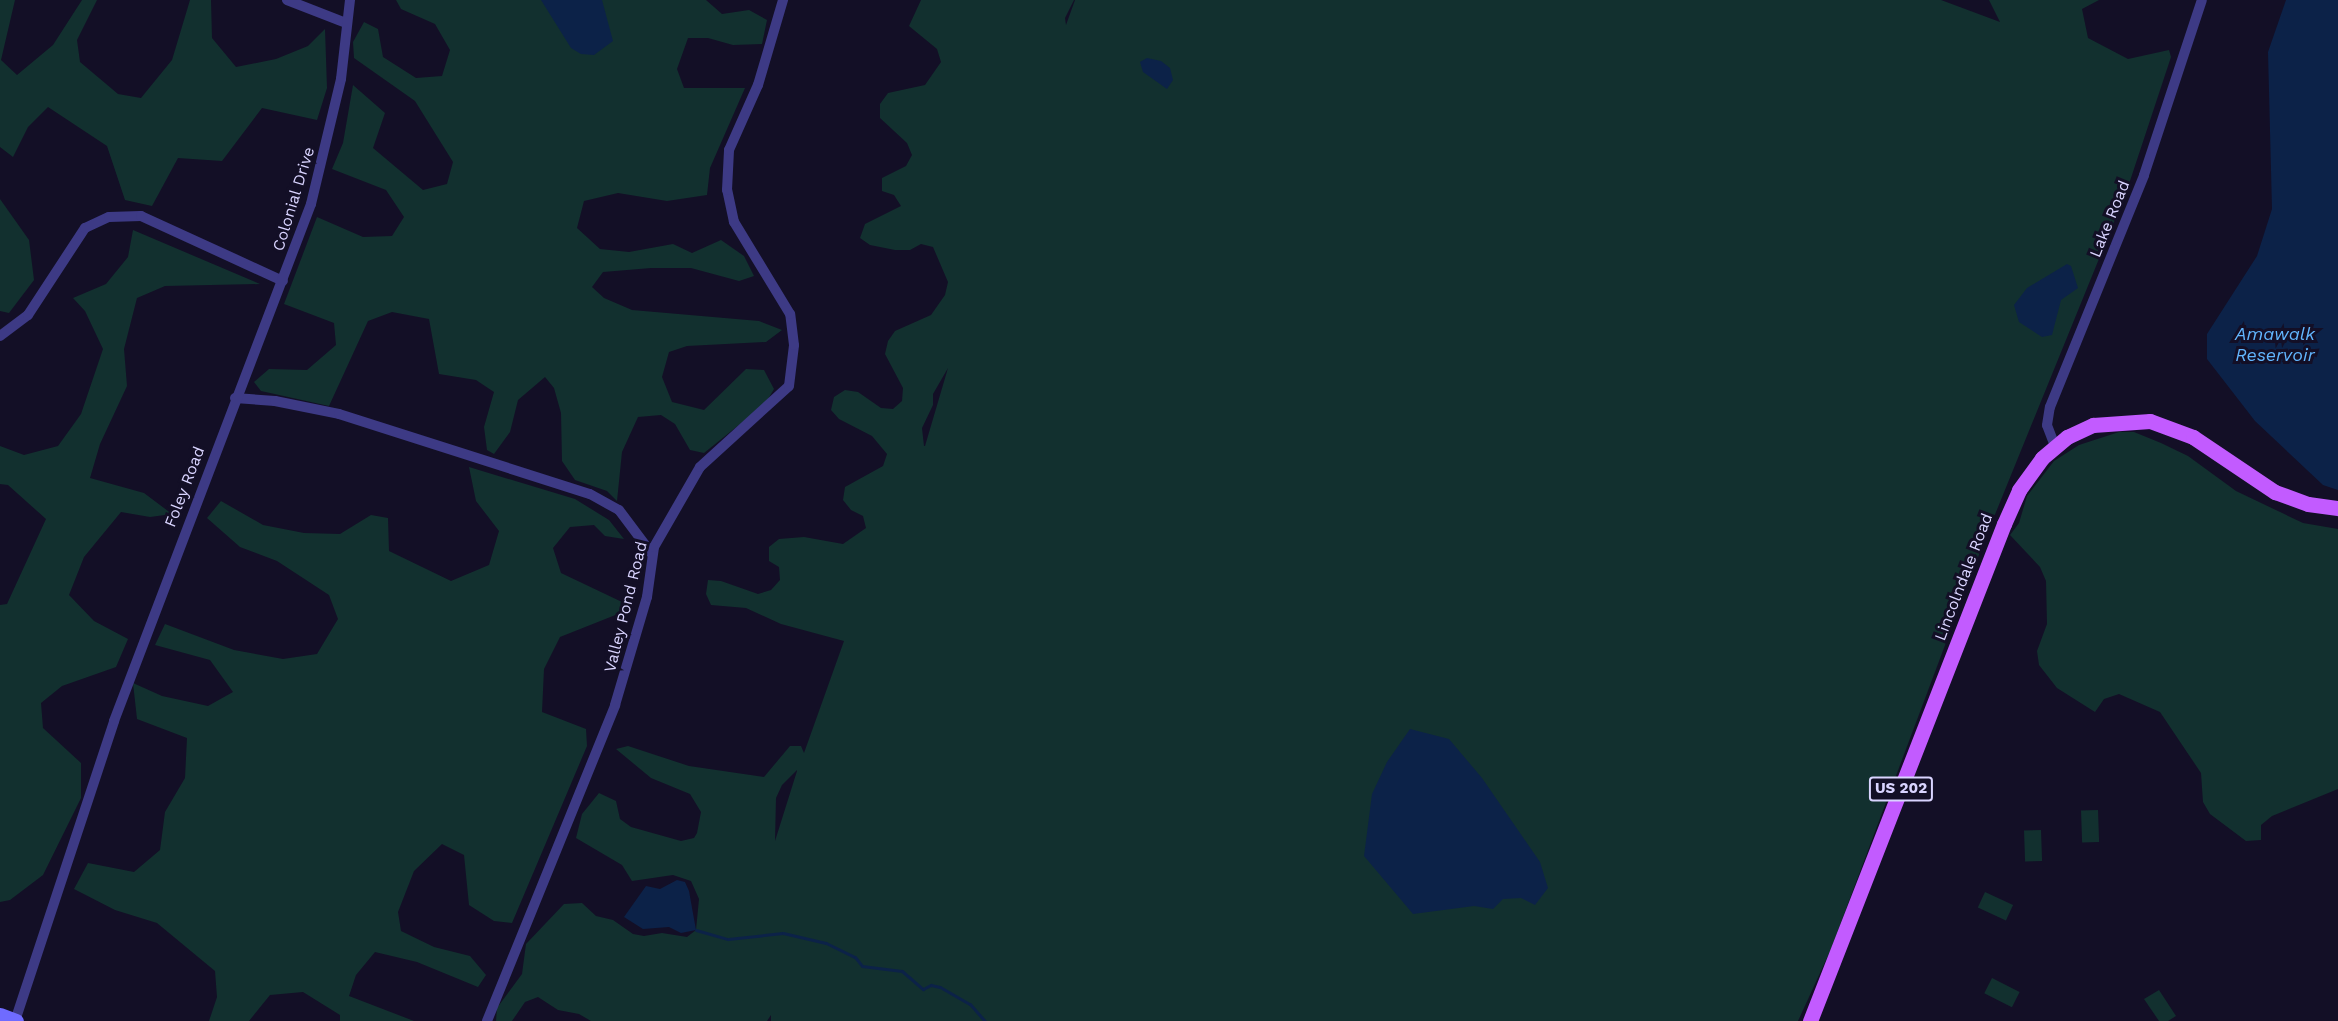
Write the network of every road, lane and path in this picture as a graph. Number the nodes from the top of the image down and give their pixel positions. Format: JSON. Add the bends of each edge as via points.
{"nodes":[{"id":1,"x":287,"y":0,"type":"edge"},
{"id":2,"x":350,"y":0,"type":"edge"},
{"id":3,"x":783,"y":0,"type":"edge"},
{"id":4,"x":2202,"y":0,"type":"edge"},
{"id":5,"x":346,"y":23,"type":"junction"},
{"id":6,"x":283,"y":281,"type":"junction"},
{"id":7,"x":0,"y":336,"type":"edge"},
{"id":8,"x":235,"y":398,"type":"junction"},
{"id":9,"x":2055,"y":446,"type":"junction"},
{"id":10,"x":2338,"y":508,"type":"edge"},
{"id":11,"x":652,"y":554,"type":"junction"},
{"id":12,"x":0,"y":1015,"type":"edge"},
{"id":13,"x":15,"y":1021,"type":"edge"},
{"id":14,"x":487,"y":1021,"type":"edge"},
{"id":15,"x":1810,"y":1021,"type":"edge"}],
"edges":[{"from":1,"to":5,"type":"street"},
{"from":2,"to":5,"type":"street","name":"Colonial Drive"},
{"from":3,"to":11,"type":"street","name":"Valley Pond Road","via":[[758,85],[729,150],[726,190],[734,222],[790,314],[794,345],[789,386],[700,467]]},
{"from":4,"to":9,"type":"street","name":"Lake Road","via":[[2144,175],[2050,407],[2047,425]]},
{"from":5,"to":6,"type":"street","name":"Colonial Drive","via":[[340,79],[323,162]]},
{"from":6,"to":7,"type":"street","via":[[141,216],[110,217],[85,228],[28,315]]},
{"from":6,"to":8,"type":"street","name":"Colonial Drive"},
{"from":8,"to":11,"type":"street","via":[[275,400],[339,414],[590,494],[619,510]]},
{"from":8,"to":13,"type":"street","name":"Foley Road","via":[[114,721]]},
{"from":9,"to":10,"type":"main road","name":"Lincolndale Road","number":"US 202","via":[[2079,430],[2107,422],[2164,424],[2199,441],[2275,492],[2308,504]]},
{"from":9,"to":15,"type":"main road","name":"Lincolndale Road","number":"US 202","via":[[2029,473],[2007,515]]},
{"from":11,"to":14,"type":"street","name":"Valley Pond Road","via":[[647,597],[615,705]]},
{"from":12,"to":13,"type":"main road"}]}
